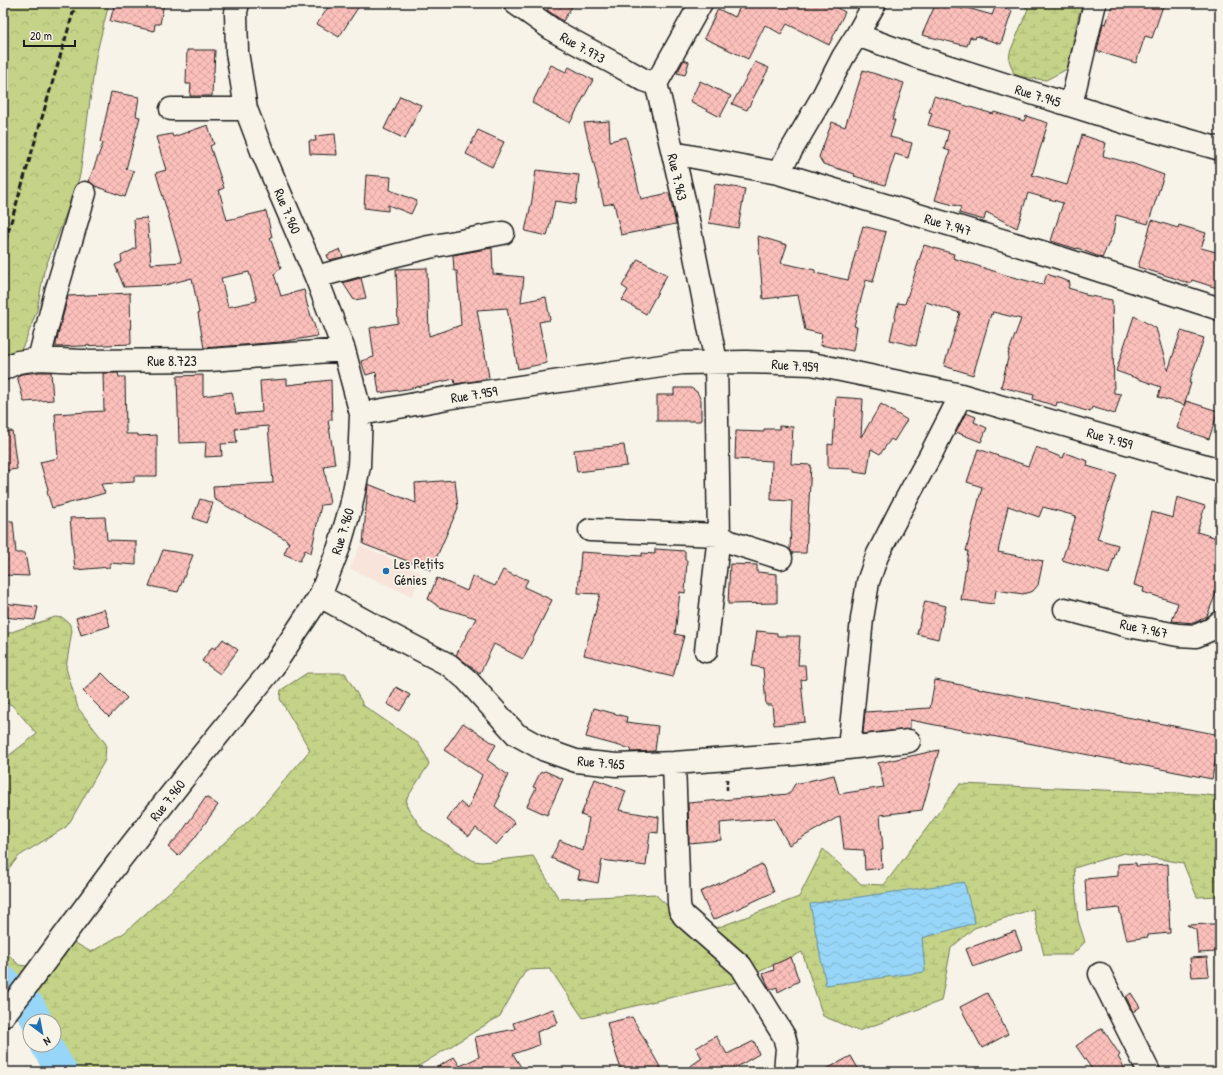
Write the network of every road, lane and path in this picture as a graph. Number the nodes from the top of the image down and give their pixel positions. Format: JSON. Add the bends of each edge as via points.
{"nodes":[{"id":1,"x":238,"y":3,"type":"edge"},
{"id":2,"x":515,"y":3,"type":"edge"},
{"id":3,"x":701,"y":3,"type":"edge"},
{"id":4,"x":875,"y":3,"type":"edge"},
{"id":5,"x":1095,"y":3,"type":"edge"},
{"id":6,"x":857,"y":35,"type":"junction"},
{"id":7,"x":656,"y":84,"type":"junction"},
{"id":8,"x":1071,"y":105,"type":"junction"},
{"id":9,"x":171,"y":109,"type":"dead end"},
{"id":10,"x":246,"y":109,"type":"junction"},
{"id":11,"x":1220,"y":149,"type":"edge"},
{"id":12,"x":673,"y":153,"type":"junction"},
{"id":13,"x":778,"y":173,"type":"junction"},
{"id":14,"x":85,"y":193,"type":"dead end"},
{"id":15,"x":503,"y":234,"type":"dead end"},
{"id":16,"x":316,"y":277,"type":"junction"},
{"id":17,"x":1220,"y":309,"type":"edge"},
{"id":18,"x":344,"y":350,"type":"junction"},
{"id":19,"x":39,"y":359,"type":"junction"},
{"id":20,"x":716,"y":362,"type":"junction"},
{"id":21,"x":3,"y":369,"type":"edge"},
{"id":22,"x":961,"y":395,"type":"junction"},
{"id":23,"x":361,"y":414,"type":"junction"},
{"id":24,"x":1220,"y":470,"type":"edge"},
{"id":25,"x":590,"y":530,"type":"dead end"},
{"id":26,"x":719,"y":535,"type":"junction"},
{"id":27,"x":781,"y":558,"type":"dead end"},
{"id":28,"x":320,"y":596,"type":"junction"},
{"id":29,"x":1065,"y":609,"type":"dead end"},
{"id":30,"x":1220,"y":622,"type":"edge"},
{"id":31,"x":706,"y":651,"type":"dead end"},
{"id":32,"x":909,"y":741,"type":"dead end"},
{"id":33,"x":849,"y":748,"type":"junction"},
{"id":34,"x":674,"y":763,"type":"junction"},
{"id":35,"x":1100,"y":974,"type":"dead end"},
{"id":36,"x":6,"y":1013,"type":"edge"},
{"id":37,"x":785,"y":1072,"type":"edge"},
{"id":38,"x":1149,"y":1072,"type":"edge"}],
"edges":[{"from":1,"to":10,"type":"street","name":"Rue 7.960","via":[[237,52]]},
{"from":2,"to":7,"type":"street","name":"Rue 7.973","via":[[556,32]]},
{"from":3,"to":7,"type":"street"},
{"from":4,"to":6,"type":"street"},
{"from":5,"to":8,"type":"street"},
{"from":6,"to":8,"type":"street","name":"Rue 7.945"},
{"from":6,"to":13,"type":"street"},
{"from":7,"to":12,"type":"street","name":"Rue 7.963"},
{"from":8,"to":11,"type":"street","name":"Rue 7.945"},
{"from":9,"to":10,"type":"street"},
{"from":10,"to":16,"type":"street","name":"Rue 7.960"},
{"from":12,"to":13,"type":"street","name":"Rue 7.947"},
{"from":12,"to":20,"type":"street","name":"Rue 7.963"},
{"from":13,"to":17,"type":"street","name":"Rue 7.947"},
{"from":14,"to":19,"type":"street"},
{"from":15,"to":16,"type":"street","via":[[422,249]]},
{"from":16,"to":18,"type":"street","name":"Rue 7.960"},
{"from":18,"to":19,"type":"street","name":"Rue 8.723","via":[[210,360]]},
{"from":18,"to":23,"type":"street","name":"Rue 7.960"},
{"from":19,"to":21,"type":"street","name":"Rue 8.723","via":[[18,362]]},
{"from":20,"to":22,"type":"street","name":"Rue 7.959","via":[[812,364]]},
{"from":20,"to":23,"type":"street","name":"Rue 7.959","via":[[682,363],[464,395]]},
{"from":20,"to":26,"type":"street","name":"Rue 7.963"},
{"from":22,"to":24,"type":"street","name":"Rue 7.959"},
{"from":22,"to":33,"type":"street","via":[[888,535],[868,582]]},
{"from":23,"to":28,"type":"street","name":"Rue 7.960","via":[[359,466],[351,506]]},
{"from":25,"to":26,"type":"street"},
{"from":26,"to":27,"type":"street","via":[[730,542]]},
{"from":26,"to":31,"type":"street","name":"Rue 7.963"},
{"from":28,"to":34,"type":"street","name":"Rue 7.965","via":[[449,665],[467,680],[516,734],[545,750],[582,762],[616,765]]},
{"from":28,"to":36,"type":"street","name":"Rue 7.960","via":[[271,670],[194,765]]},
{"from":29,"to":30,"type":"street","name":"Rue 7.967","via":[[1128,626],[1178,635],[1196,636],[1212,629]]},
{"from":32,"to":33,"type":"street","name":"Rue 7.965"},
{"from":33,"to":34,"type":"street","name":"Rue 7.965"},
{"from":34,"to":37,"type":"street","via":[[680,910],[741,966],[784,1036],[787,1048]]},
{"from":35,"to":38,"type":"street"}]}
